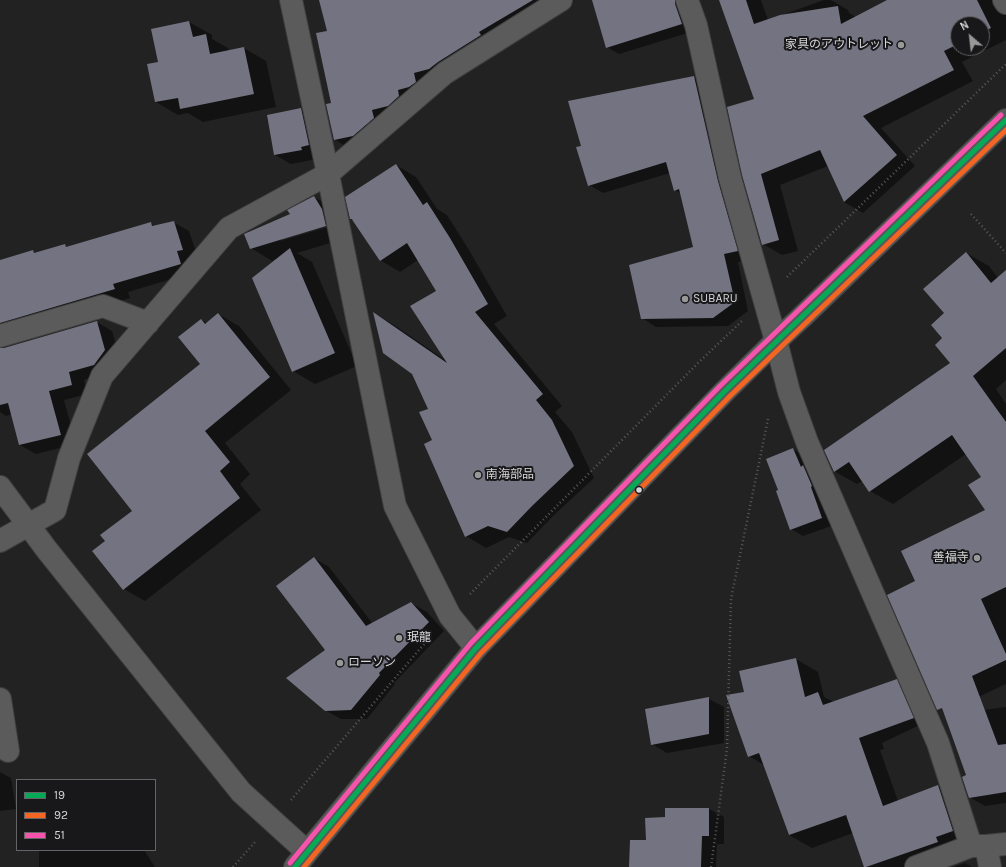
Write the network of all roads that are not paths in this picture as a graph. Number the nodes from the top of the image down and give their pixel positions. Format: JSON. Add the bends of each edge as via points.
{"nodes":[{"id":1,"x":290,"y":0,"type":"edge"},
{"id":2,"x":561,"y":0,"type":"edge"},
{"id":3,"x":687,"y":0,"type":"edge"},
{"id":4,"x":1004,"y":0,"type":"edge"},
{"id":5,"x":1006,"y":3,"type":"edge"},
{"id":6,"x":1006,"y":120,"type":"edge"},
{"id":7,"x":328,"y":174,"type":"junction"},
{"id":8,"x":148,"y":323,"type":"junction"},
{"id":9,"x":0,"y":336,"type":"edge"},
{"id":10,"x":776,"y":341,"type":"junction"},
{"id":11,"x":0,"y":487,"type":"edge"},
{"id":12,"x":28,"y":525,"type":"junction"},
{"id":13,"x":0,"y":541,"type":"edge"},
{"id":14,"x":476,"y":648,"type":"junction"},
{"id":15,"x":0,"y":699,"type":"edge"},
{"id":16,"x":8,"y":751,"type":"dead end"},
{"id":17,"x":988,"y":845,"type":"edge"},
{"id":18,"x":301,"y":859,"type":"edge"},
{"id":19,"x":916,"y":867,"type":"edge"},
{"id":20,"x":990,"y":867,"type":"edge"}],
"edges":[{"from":1,"to":7,"type":"street"},
{"from":2,"to":7,"type":"street","via":[[444,73]]},
{"from":3,"to":10,"type":"street","via":[[696,25],[730,178]]},
{"from":4,"to":5,"type":"street"},
{"from":6,"to":10,"type":"highway"},
{"from":7,"to":8,"type":"street","via":[[229,228]]},
{"from":7,"to":14,"type":"street","via":[[396,506],[450,616]]},
{"from":8,"to":9,"type":"street","via":[[103,306]]},
{"from":8,"to":12,"type":"street","via":[[102,376],[69,458],[55,510]]},
{"from":10,"to":14,"type":"highway"},
{"from":10,"to":17,"type":"street","via":[[789,392],[806,442],[938,744]]},
{"from":11,"to":12,"type":"street"},
{"from":12,"to":13,"type":"street"},
{"from":12,"to":18,"type":"street","via":[[240,792]]},
{"from":14,"to":18,"type":"highway"},
{"from":15,"to":16,"type":"street"},
{"from":17,"to":19,"type":"street"},
{"from":17,"to":20,"type":"street"}]}
